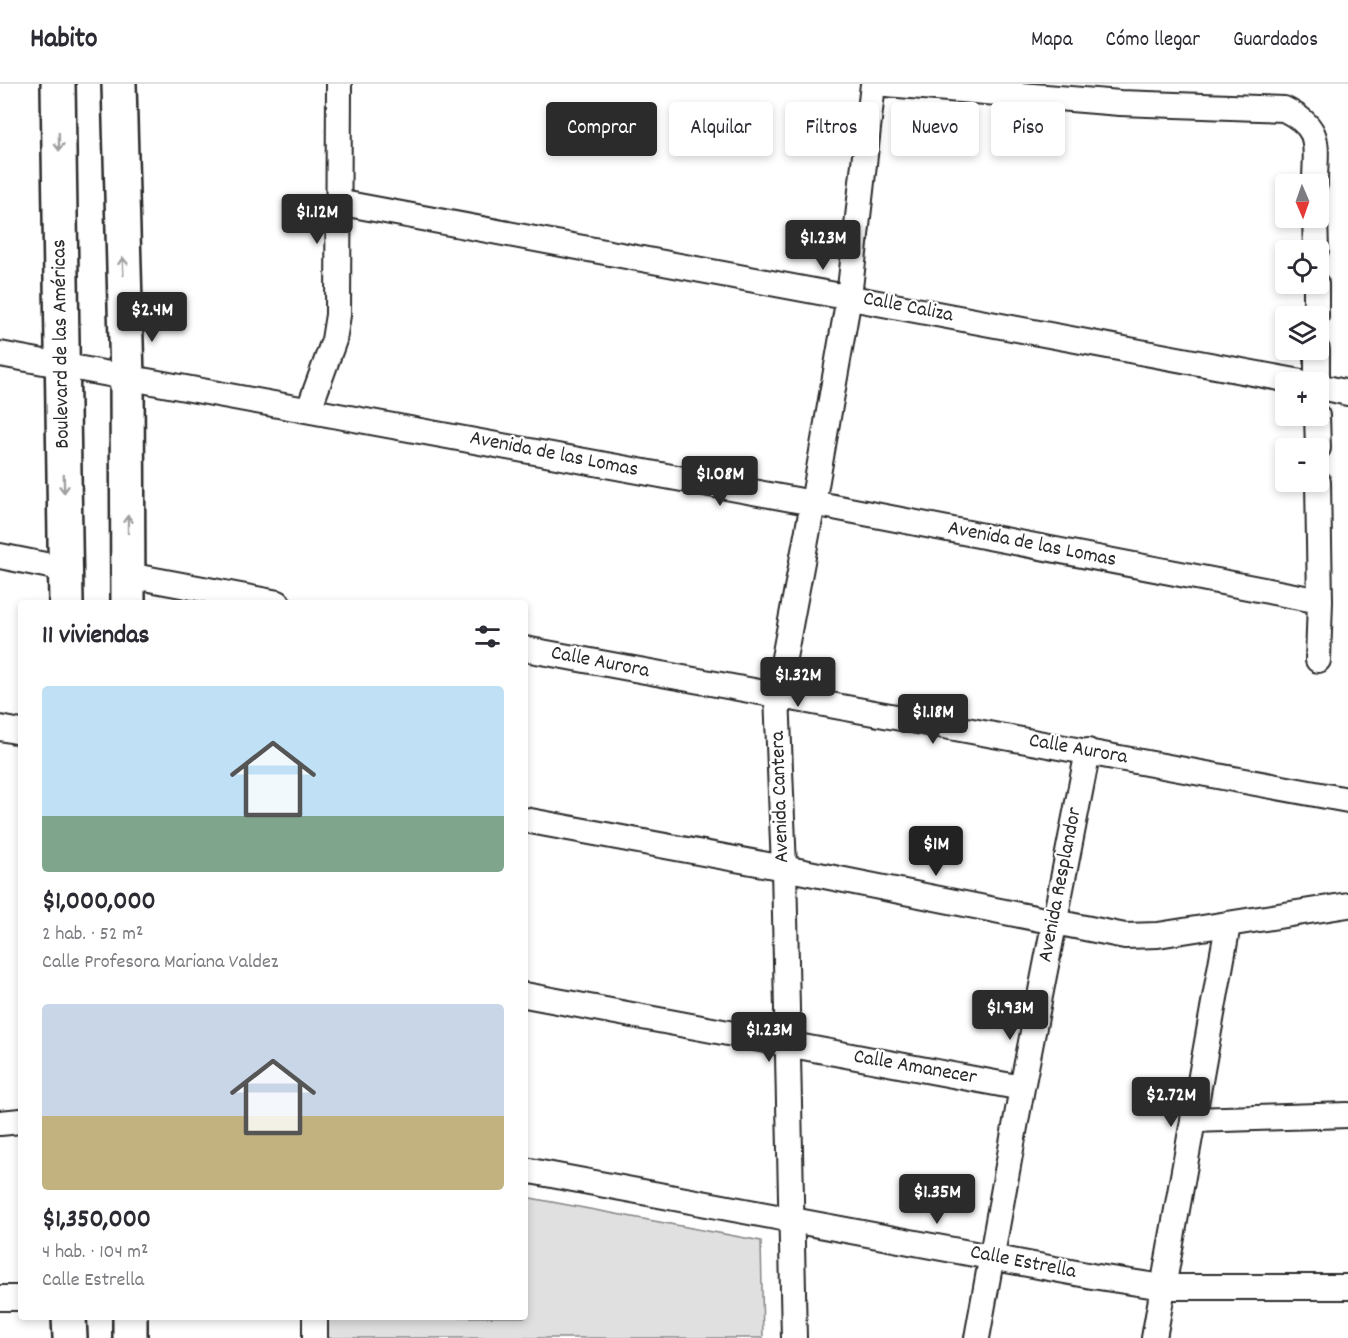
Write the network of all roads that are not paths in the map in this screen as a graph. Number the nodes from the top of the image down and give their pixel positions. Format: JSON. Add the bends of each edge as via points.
{"nodes":[{"id":1,"x":58,"y":84,"type":"edge"},
{"id":2,"x":119,"y":84,"type":"edge"},
{"id":3,"x":339,"y":84,"type":"edge"},
{"id":4,"x":873,"y":84,"type":"edge"},
{"id":5,"x":886,"y":84,"type":"edge"},
{"id":6,"x":1121,"y":93,"type":"edge"},
{"id":7,"x":1315,"y":174,"type":"edge"},
{"id":8,"x":337,"y":202,"type":"junction"},
{"id":9,"x":849,"y":297,"type":"junction"},
{"id":10,"x":0,"y":354,"type":"edge"},
{"id":11,"x":63,"y":366,"type":"junction"},
{"id":12,"x":1275,"y":377,"type":"edge"},
{"id":13,"x":127,"y":378,"type":"junction"},
{"id":14,"x":1329,"y":387,"type":"edge"},
{"id":15,"x":1348,"y":393,"type":"edge"},
{"id":16,"x":309,"y":409,"type":"junction"},
{"id":17,"x":1318,"y":492,"type":"edge"},
{"id":18,"x":813,"y":503,"type":"junction"},
{"id":19,"x":0,"y":556,"type":"edge"},
{"id":20,"x":65,"y":569,"type":"junction"},
{"id":21,"x":128,"y":589,"type":"edge"},
{"id":22,"x":66,"y":600,"type":"edge"},
{"id":23,"x":246,"y":600,"type":"edge"},
{"id":24,"x":1320,"y":601,"type":"junction"},
{"id":25,"x":528,"y":650,"type":"edge"},
{"id":26,"x":1318,"y":660,"type":"dead end"},
{"id":27,"x":777,"y":695,"type":"junction"},
{"id":28,"x":0,"y":728,"type":"edge"},
{"id":29,"x":18,"y":731,"type":"edge"},
{"id":30,"x":1088,"y":751,"type":"junction"},
{"id":31,"x":1348,"y":800,"type":"edge"},
{"id":32,"x":528,"y":821,"type":"edge"},
{"id":33,"x":784,"y":868,"type":"junction"},
{"id":34,"x":1348,"y":905,"type":"edge"},
{"id":35,"x":1054,"y":922,"type":"junction"},
{"id":36,"x":1228,"y":925,"type":"junction"},
{"id":37,"x":528,"y":996,"type":"edge"},
{"id":38,"x":788,"y":1045,"type":"junction"},
{"id":39,"x":1022,"y":1088,"type":"junction"},
{"id":40,"x":1348,"y":1115,"type":"edge"},
{"id":41,"x":18,"y":1120,"type":"edge"},
{"id":42,"x":1193,"y":1120,"type":"junction"},
{"id":43,"x":0,"y":1123,"type":"edge"},
{"id":44,"x":528,"y":1171,"type":"edge"},
{"id":45,"x":792,"y":1220,"type":"junction"},
{"id":46,"x":990,"y":1257,"type":"junction"},
{"id":47,"x":1163,"y":1287,"type":"junction"},
{"id":48,"x":1348,"y":1287,"type":"edge"},
{"id":49,"x":0,"y":1298,"type":"edge"},
{"id":50,"x":18,"y":1298,"type":"edge"},
{"id":51,"x":69,"y":1320,"type":"edge"},
{"id":52,"x":130,"y":1320,"type":"edge"},
{"id":53,"x":315,"y":1320,"type":"edge"},
{"id":54,"x":70,"y":1338,"type":"edge"},
{"id":55,"x":130,"y":1338,"type":"edge"},
{"id":56,"x":315,"y":1338,"type":"edge"},
{"id":57,"x":794,"y":1338,"type":"edge"},
{"id":58,"x":977,"y":1338,"type":"edge"},
{"id":59,"x":1154,"y":1338,"type":"edge"}],
"edges":[{"from":1,"to":11,"type":"main road","name":"Boulevard de las Américas","one_way":true},
{"from":13,"to":2,"type":"main road","one_way":true},
{"from":3,"to":8,"type":"street"},
{"from":4,"to":9,"type":"street","name":"Avenida Cantera"},
{"from":5,"to":6,"type":"street"},
{"from":6,"to":7,"type":"street","via":[[1284,109],[1311,127],[1315,138]]},
{"from":8,"to":9,"type":"street","name":"Calle Caliza"},
{"from":8,"to":16,"type":"street","via":[[338,315],[334,340]]},
{"from":9,"to":12,"type":"street","name":"Calle Caliza"},
{"from":9,"to":18,"type":"street","name":"Avenida Cantera"},
{"from":10,"to":11,"type":"street","name":"Avenida de las Lomas"},
{"from":11,"to":13,"type":"street","name":"Avenida de las Lomas"},
{"from":11,"to":20,"type":"main road","name":"Boulevard de las Américas","one_way":true},
{"from":13,"to":16,"type":"street","name":"Avenida de las Lomas"},
{"from":21,"to":13,"type":"main road","one_way":true},
{"from":14,"to":15,"type":"street"},
{"from":16,"to":18,"type":"street","name":"Avenida de las Lomas"},
{"from":17,"to":24,"type":"street"},
{"from":18,"to":24,"type":"street","name":"Avenida de las Lomas"},
{"from":18,"to":27,"type":"street","name":"Avenida Cantera"},
{"from":19,"to":20,"type":"street"},
{"from":20,"to":22,"type":"main road","name":"Boulevard de las Américas"},
{"from":21,"to":23,"type":"street"},
{"from":24,"to":26,"type":"street"},
{"from":25,"to":27,"type":"street","name":"Calle Aurora"},
{"from":27,"to":30,"type":"street","name":"Calle Aurora"},
{"from":27,"to":33,"type":"street","name":"Avenida Cantera"},
{"from":28,"to":29,"type":"street"},
{"from":30,"to":31,"type":"street","name":"Calle Aurora"},
{"from":30,"to":35,"type":"street","name":"Avenida Resplandor"},
{"from":32,"to":33,"type":"street"},
{"from":33,"to":35,"type":"street"},
{"from":33,"to":38,"type":"street","name":"Avenida Cantera"},
{"from":34,"to":36,"type":"street"},
{"from":35,"to":36,"type":"street","via":[[1125,936]]},
{"from":35,"to":39,"type":"street","name":"Avenida Resplandor"},
{"from":36,"to":42,"type":"street"},
{"from":37,"to":38,"type":"street","name":"Calle Amanecer"},
{"from":38,"to":39,"type":"street","name":"Calle Amanecer"},
{"from":38,"to":45,"type":"street","name":"Avenida Cantera"},
{"from":39,"to":46,"type":"street","name":"Avenida Resplandor"},
{"from":40,"to":42,"type":"street"},
{"from":41,"to":43,"type":"street"},
{"from":42,"to":47,"type":"street"},
{"from":44,"to":45,"type":"street","name":"Calle Estrella"},
{"from":45,"to":46,"type":"street","name":"Calle Estrella"},
{"from":45,"to":57,"type":"street","name":"Avenida Cantera"},
{"from":46,"to":47,"type":"street","name":"Calle Estrella"},
{"from":46,"to":58,"type":"street","name":"Avenida Resplandor"},
{"from":47,"to":48,"type":"street","name":"Calle Estrella"},
{"from":47,"to":59,"type":"street"},
{"from":49,"to":50,"type":"street"},
{"from":51,"to":54,"type":"main road"},
{"from":52,"to":55,"type":"main road"},
{"from":53,"to":56,"type":"street"}]}
